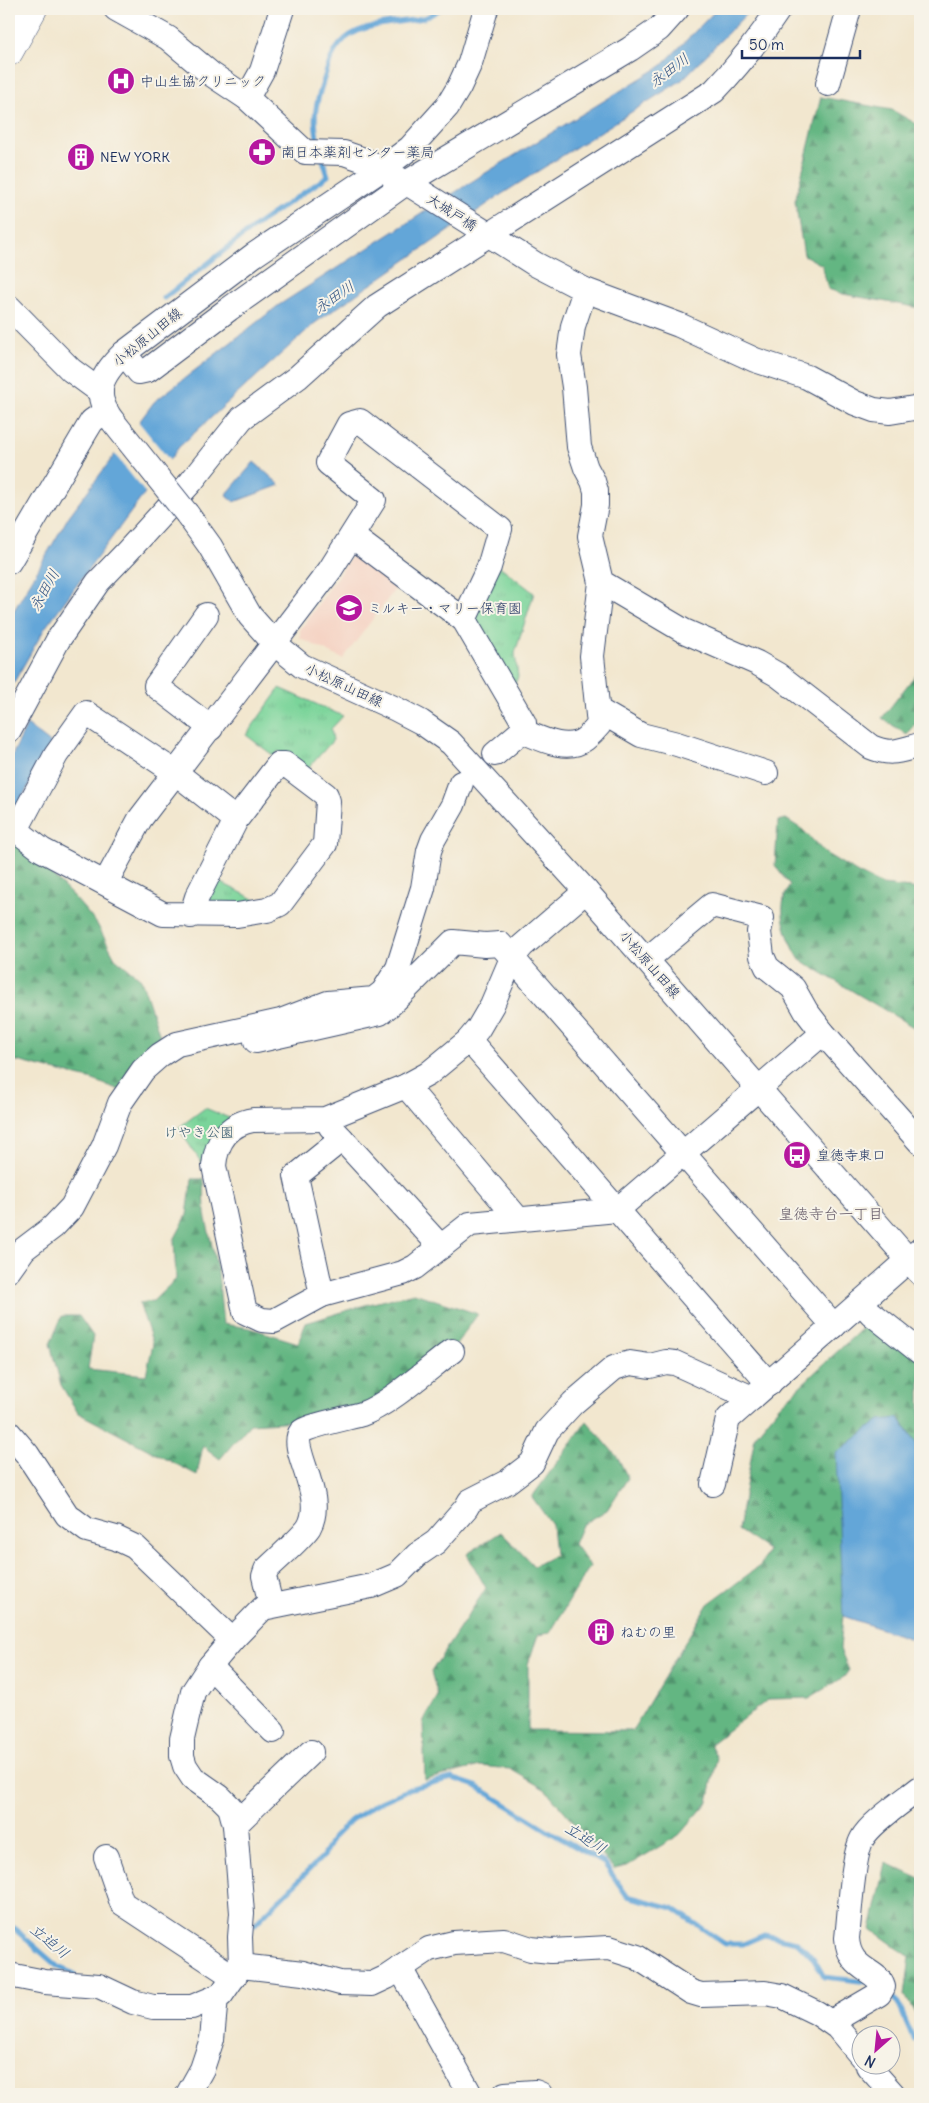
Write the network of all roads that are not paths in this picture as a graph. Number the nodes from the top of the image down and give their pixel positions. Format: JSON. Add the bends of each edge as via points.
{"nodes":[{"id":1,"x":34,"y":9,"type":"edge"},
{"id":2,"x":116,"y":9,"type":"edge"},
{"id":3,"x":282,"y":9,"type":"edge"},
{"id":4,"x":486,"y":9,"type":"edge"},
{"id":5,"x":677,"y":9,"type":"edge"},
{"id":6,"x":778,"y":9,"type":"edge"},
{"id":7,"x":849,"y":9,"type":"edge"},
{"id":8,"x":9,"y":52,"type":"edge"},
{"id":9,"x":828,"y":84,"type":"dead end"},
{"id":10,"x":247,"y":98,"type":"junction"},
{"id":11,"x":382,"y":169,"type":"junction"},
{"id":12,"x":411,"y":186,"type":"junction"},
{"id":13,"x":488,"y":236,"type":"junction"},
{"id":14,"x":585,"y":290,"type":"junction"},
{"id":15,"x":9,"y":307,"type":"edge"},
{"id":16,"x":124,"y":353,"type":"junction"},
{"id":17,"x":920,"y":407,"type":"edge"},
{"id":18,"x":107,"y":409,"type":"junction"},
{"id":19,"x":352,"y":536,"type":"junction"},
{"id":20,"x":9,"y":562,"type":"edge"},
{"id":21,"x":601,"y":582,"type":"junction"},
{"id":22,"x":206,"y":614,"type":"dead end"},
{"id":23,"x":464,"y":620,"type":"junction"},
{"id":24,"x":274,"y":643,"type":"junction"},
{"id":25,"x":598,"y":710,"type":"junction"},
{"id":26,"x":211,"y":728,"type":"junction"},
{"id":27,"x":9,"y":731,"type":"edge"},
{"id":28,"x":522,"y":731,"type":"junction"},
{"id":29,"x":920,"y":745,"type":"edge"},
{"id":30,"x":495,"y":754,"type":"dead end"},
{"id":31,"x":176,"y":773,"type":"junction"},
{"id":32,"x":766,"y":773,"type":"dead end"},
{"id":33,"x":461,"y":782,"type":"dead end"},
{"id":34,"x":236,"y":820,"type":"junction"},
{"id":35,"x":106,"y":882,"type":"junction"},
{"id":36,"x":586,"y":891,"type":"junction"},
{"id":37,"x":191,"y":916,"type":"junction"},
{"id":38,"x":512,"y":958,"type":"junction"},
{"id":39,"x":646,"y":960,"type":"junction"},
{"id":40,"x":823,"y":1033,"type":"junction"},
{"id":41,"x":256,"y":1040,"type":"dead end"},
{"id":42,"x":469,"y":1040,"type":"junction"},
{"id":43,"x":406,"y":1086,"type":"junction"},
{"id":44,"x":758,"y":1088,"type":"junction"},
{"id":45,"x":325,"y":1119,"type":"junction"},
{"id":46,"x":342,"y":1139,"type":"junction"},
{"id":47,"x":920,"y":1142,"type":"edge"},
{"id":48,"x":683,"y":1153,"type":"junction"},
{"id":49,"x":618,"y":1210,"type":"junction"},
{"id":50,"x":518,"y":1220,"type":"junction"},
{"id":51,"x":441,"y":1247,"type":"junction"},
{"id":52,"x":917,"y":1261,"type":"edge"},
{"id":53,"x":9,"y":1270,"type":"edge"},
{"id":54,"x":322,"y":1295,"type":"junction"},
{"id":55,"x":861,"y":1302,"type":"junction"},
{"id":56,"x":834,"y":1326,"type":"junction"},
{"id":57,"x":452,"y":1351,"type":"dead end"},
{"id":58,"x":920,"y":1352,"type":"edge"},
{"id":59,"x":761,"y":1391,"type":"junction"},
{"id":60,"x":9,"y":1433,"type":"edge"},
{"id":61,"x":713,"y":1484,"type":"dead end"},
{"id":62,"x":271,"y":1605,"type":"junction"},
{"id":63,"x":232,"y":1640,"type":"junction"},
{"id":64,"x":210,"y":1666,"type":"junction"},
{"id":65,"x":273,"y":1731,"type":"dead end"},
{"id":66,"x":311,"y":1752,"type":"dead end"},
{"id":67,"x":920,"y":1788,"type":"edge"},
{"id":68,"x":235,"y":1825,"type":"junction"},
{"id":69,"x":106,"y":1857,"type":"dead end"},
{"id":70,"x":400,"y":1968,"type":"junction"},
{"id":71,"x":238,"y":1972,"type":"junction"},
{"id":72,"x":9,"y":1975,"type":"edge"},
{"id":73,"x":216,"y":1997,"type":"junction"},
{"id":74,"x":831,"y":2022,"type":"junction"},
{"id":75,"x":852,"y":2045,"type":"edge"},
{"id":76,"x":877,"y":2076,"type":"edge"},
{"id":77,"x":188,"y":2094,"type":"edge"},
{"id":78,"x":470,"y":2094,"type":"edge"},
{"id":79,"x":505,"y":2094,"type":"edge"},
{"id":80,"x":540,"y":2094,"type":"edge"},
{"id":81,"x":893,"y":2094,"type":"edge"}],
"edges":[{"from":1,"to":8,"type":"main road"},
{"from":2,"to":10,"type":"street","via":[[168,38],[211,74]]},
{"from":3,"to":10,"type":"street","via":[[262,71]]},
{"from":4,"to":11,"type":"street","name":"小松原山田線","via":[[470,63],[447,107],[410,148]]},
{"from":5,"to":12,"type":"street","via":[[658,29],[630,49]]},
{"from":6,"to":13,"type":"street","via":[[733,71],[714,91]]},
{"from":7,"to":9,"type":"street"},
{"from":10,"to":11,"type":"street","name":"大城戸橋","via":[[305,152],[344,153]]},
{"from":11,"to":12,"type":"street","name":"大城戸橋"},
{"from":11,"to":16,"type":"street","name":"小松原山田線","via":[[254,254]]},
{"from":12,"to":13,"type":"street","name":"大城戸橋"},
{"from":12,"to":16,"type":"street","via":[[229,309],[148,370],[139,372]]},
{"from":13,"to":14,"type":"street","name":"大城戸橋"},
{"from":13,"to":27,"type":"street","via":[[377,306],[298,377],[242,418],[191,482],[98,582],[58,640]]},
{"from":14,"to":17,"type":"street","name":"大城戸橋","via":[[679,325],[755,360],[807,377],[874,410],[890,412]]},
{"from":14,"to":21,"type":"street","via":[[571,332],[569,355],[579,447],[596,491],[590,536]]},
{"from":15,"to":18,"type":"street"},
{"from":16,"to":18,"type":"street","name":"小松原山田線","via":[[108,368],[102,381]]},
{"from":18,"to":20,"type":"street","via":[[86,430]]},
{"from":18,"to":24,"type":"street","name":"小松原山田線","bridge":true,"via":[[210,546],[250,616]]},
{"from":19,"to":23,"type":"street"},
{"from":19,"to":23,"type":"street","via":[[374,500],[328,463],[349,424],[360,421],[500,529],[489,567]]},
{"from":19,"to":24,"type":"street"},
{"from":21,"to":25,"type":"street","via":[[592,656]]},
{"from":21,"to":29,"type":"street","via":[[684,631],[778,675],[871,747],[895,753]]},
{"from":22,"to":26,"type":"street","via":[[156,686]]},
{"from":23,"to":28,"type":"street","via":[[524,723]]},
{"from":24,"to":26,"type":"street"},
{"from":24,"to":36,"type":"street","name":"小松原山田線","via":[[302,666],[412,717],[451,743]]},
{"from":25,"to":28,"type":"street","via":[[599,725],[584,740],[572,744],[551,743]]},
{"from":25,"to":32,"type":"street","via":[[641,734]]},
{"from":26,"to":31,"type":"street"},
{"from":28,"to":30,"type":"street"},
{"from":31,"to":34,"type":"street"},
{"from":31,"to":35,"type":"street","via":[[140,819]]},
{"from":31,"to":35,"type":"street","via":[[86,713],[56,755],[16,830],[42,850]]},
{"from":33,"to":53,"type":"street","via":[[429,851],[423,888],[398,968],[383,992],[374,999],[328,1004],[282,1021],[177,1044],[160,1054],[143,1070],[120,1103],[104,1146],[72,1207],[53,1227],[24,1249]]},
{"from":34,"to":37,"type":"street","via":[[197,897]]},
{"from":34,"to":37,"type":"street","via":[[280,764],[285,764],[326,795],[328,801],[325,844],[280,904],[268,910],[237,915]]},
{"from":35,"to":37,"type":"street","via":[[163,914]]},
{"from":36,"to":38,"type":"street"},
{"from":36,"to":39,"type":"street","name":"小松原山田線"},
{"from":38,"to":41,"type":"street","via":[[500,944],[453,942],[380,1012]]},
{"from":38,"to":42,"type":"street","via":[[486,1017]]},
{"from":38,"to":48,"type":"street"},
{"from":39,"to":40,"type":"street","via":[[712,905],[762,918],[759,932],[767,967],[793,988]]},
{"from":39,"to":44,"type":"street","name":"小松原山田線"},
{"from":40,"to":44,"type":"street"},
{"from":40,"to":47,"type":"street"},
{"from":42,"to":43,"type":"street","via":[[435,1069]]},
{"from":42,"to":49,"type":"street"},
{"from":43,"to":45,"type":"street"},
{"from":43,"to":50,"type":"street"},
{"from":44,"to":48,"type":"street"},
{"from":44,"to":52,"type":"street","name":"小松原山田線"},
{"from":45,"to":46,"type":"street"},
{"from":45,"to":54,"type":"street","via":[[242,1122],[217,1145],[214,1166],[245,1312],[262,1320],[274,1321]]},
{"from":46,"to":51,"type":"street"},
{"from":46,"to":54,"type":"street","via":[[296,1176]]},
{"from":48,"to":49,"type":"street"},
{"from":48,"to":56,"type":"street"},
{"from":49,"to":50,"type":"street"},
{"from":49,"to":59,"type":"street"},
{"from":50,"to":51,"type":"street","via":[[470,1224]]},
{"from":51,"to":54,"type":"street","via":[[403,1273]]},
{"from":52,"to":55,"type":"street"},
{"from":55,"to":56,"type":"street"},
{"from":55,"to":58,"type":"street"},
{"from":56,"to":59,"type":"street"},
{"from":57,"to":62,"type":"street","via":[[369,1411],[303,1428],[299,1434],[299,1446],[314,1497],[314,1513],[308,1527],[266,1570],[264,1576]]},
{"from":59,"to":61,"type":"street","via":[[728,1419]]},
{"from":59,"to":62,"type":"street","via":[[675,1363],[650,1366],[630,1363],[614,1368],[573,1403],[547,1432],[532,1463],[506,1482],[470,1501],[436,1542],[397,1575],[371,1586]]},
{"from":60,"to":63,"type":"street","via":[[27,1454],[67,1515],[88,1530],[135,1547]]},
{"from":62,"to":63,"type":"street","via":[[263,1608]]},
{"from":63,"to":64,"type":"street"},
{"from":64,"to":65,"type":"street"},
{"from":64,"to":68,"type":"street","via":[[193,1692],[182,1739],[182,1756],[193,1778],[230,1807]]},
{"from":66,"to":68,"type":"street"},
{"from":67,"to":74,"type":"street","via":[[869,1829],[857,1852],[848,1948],[857,1964],[881,1981],[883,1987],[879,1994]]},
{"from":68,"to":71,"type":"street","via":[[242,1913]]},
{"from":69,"to":71,"type":"street","via":[[122,1903]]},
{"from":70,"to":71,"type":"street","via":[[372,1984],[358,1985],[303,1973]]},
{"from":70,"to":74,"type":"street","via":[[429,1949],[478,1940],[504,1940],[531,1949],[551,1951],[609,1948],[637,1957],[691,1992],[701,1995],[765,1993],[782,1996]]},
{"from":70,"to":78,"type":"street"},
{"from":71,"to":73,"type":"street"},
{"from":72,"to":73,"type":"street","via":[[45,1982],[99,1986],[133,2002],[153,2007],[192,2007]]},
{"from":73,"to":77,"type":"street","via":[[212,2039],[202,2069]]},
{"from":74,"to":75,"type":"street"},
{"from":76,"to":81,"type":"street"},
{"from":79,"to":80,"type":"street"}]}
